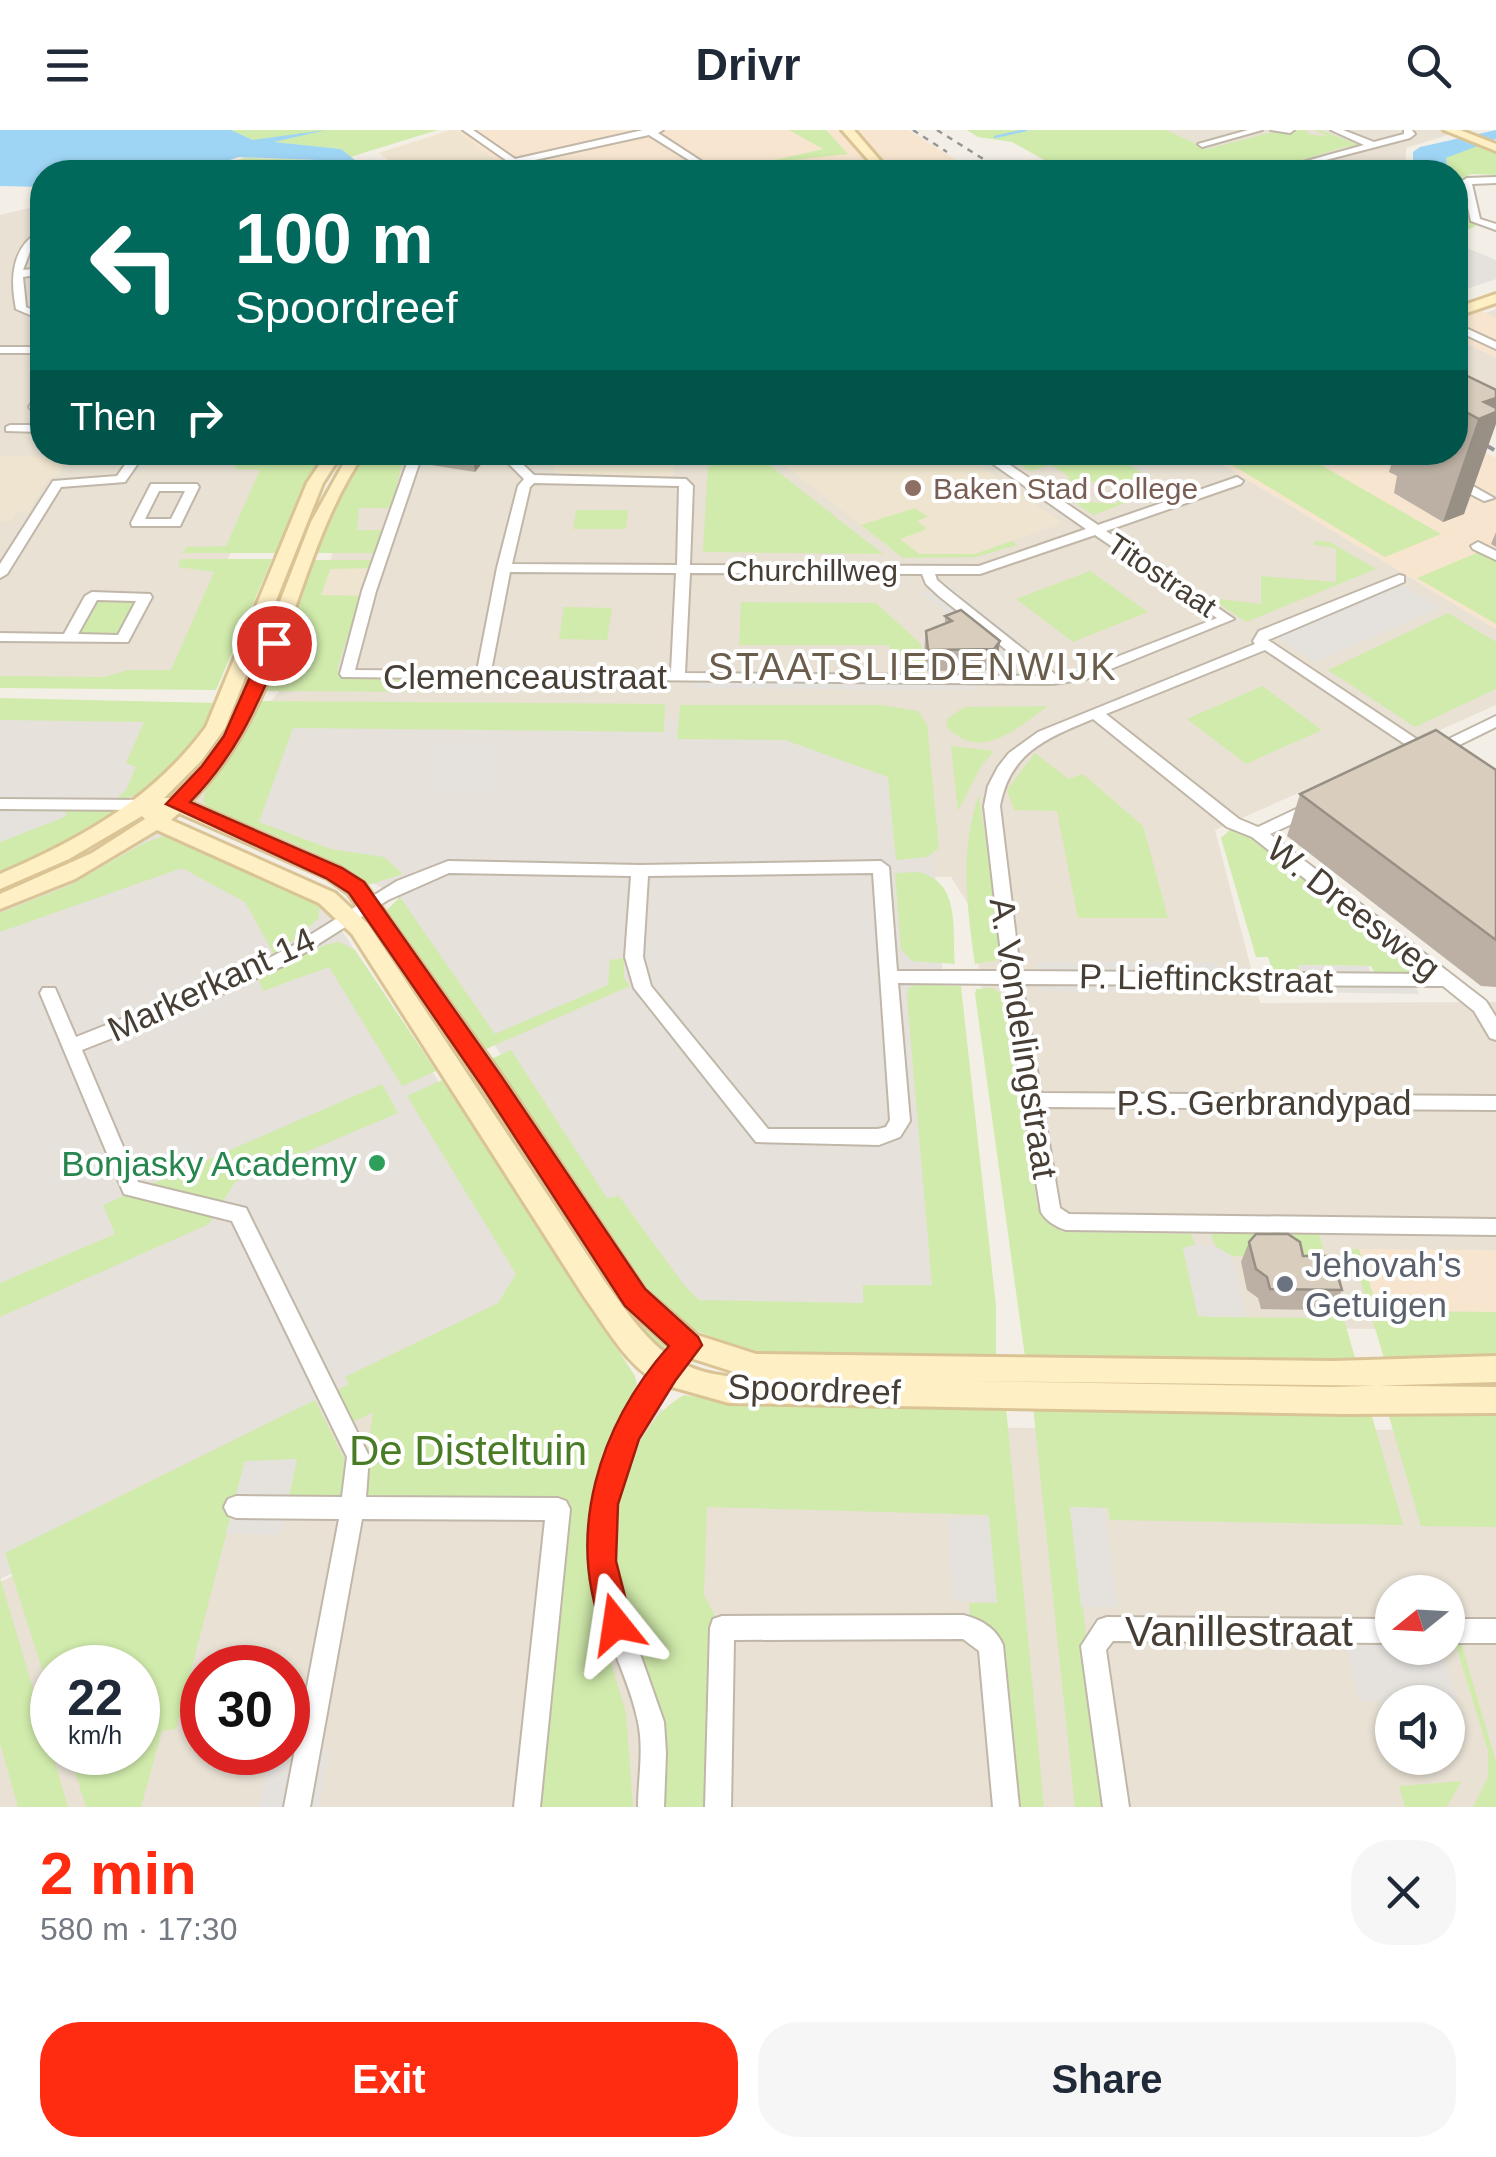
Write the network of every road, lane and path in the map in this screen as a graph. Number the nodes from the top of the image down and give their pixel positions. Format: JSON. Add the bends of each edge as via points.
{"nodes":[{"id":1,"x":467,"y":130,"type":"edge"},
{"id":2,"x":831,"y":130,"type":"edge"},
{"id":3,"x":848,"y":130,"type":"edge"},
{"id":4,"x":1258,"y":130,"type":"edge"},
{"id":5,"x":1275,"y":130,"type":"edge"},
{"id":6,"x":1290,"y":130,"type":"edge"},
{"id":7,"x":1335,"y":130,"type":"edge"},
{"id":8,"x":652,"y":131,"type":"edge"},
{"id":9,"x":1462,"y":132,"type":"edge"},
{"id":10,"x":1404,"y":137,"type":"edge"},
{"id":11,"x":1202,"y":144,"type":"dead end"},
{"id":12,"x":1373,"y":145,"type":"junction"},
{"id":13,"x":1495,"y":145,"type":"edge"},
{"id":14,"x":861,"y":155,"type":"junction"},
{"id":15,"x":510,"y":160,"type":"edge"},
{"id":16,"x":522,"y":160,"type":"edge"},
{"id":17,"x":695,"y":160,"type":"edge"},
{"id":18,"x":863,"y":160,"type":"edge"},
{"id":19,"x":868,"y":160,"type":"edge"},
{"id":20,"x":1317,"y":160,"type":"edge"},
{"id":21,"x":1496,"y":180,"type":"edge"},
{"id":22,"x":1468,"y":181,"type":"edge"},
{"id":23,"x":1468,"y":185,"type":"edge"},
{"id":24,"x":1496,"y":227,"type":"edge"},
{"id":25,"x":30,"y":244,"type":"edge"},
{"id":26,"x":30,"y":272,"type":"edge"},
{"id":27,"x":18,"y":273,"type":"junction"},
{"id":28,"x":1496,"y":288,"type":"edge"},
{"id":29,"x":1468,"y":298,"type":"edge"},
{"id":30,"x":1496,"y":298,"type":"edge"},
{"id":31,"x":1468,"y":308,"type":"edge"},
{"id":32,"x":30,"y":312,"type":"edge"},
{"id":33,"x":1468,"y":334,"type":"edge"},
{"id":34,"x":1496,"y":346,"type":"edge"},
{"id":35,"x":0,"y":350,"type":"edge"},
{"id":36,"x":30,"y":350,"type":"edge"},
{"id":37,"x":10,"y":429,"type":"dead end"},
{"id":38,"x":30,"y":429,"type":"edge"},
{"id":39,"x":133,"y":465,"type":"edge"},
{"id":40,"x":328,"y":465,"type":"edge"},
{"id":41,"x":348,"y":465,"type":"edge"},
{"id":42,"x":412,"y":465,"type":"edge"},
{"id":43,"x":516,"y":465,"type":"edge"},
{"id":44,"x":1001,"y":465,"type":"edge"},
{"id":45,"x":1433,"y":469,"type":"dead end"},
{"id":46,"x":531,"y":479,"type":"junction"},
{"id":47,"x":1237,"y":481,"type":"dead end"},
{"id":48,"x":1488,"y":498,"type":"dead end"},
{"id":49,"x":1097,"y":530,"type":"junction"},
{"id":50,"x":1478,"y":546,"type":"dead end"},
{"id":51,"x":1496,"y":556,"type":"edge"},
{"id":52,"x":504,"y":568,"type":"junction"},
{"id":53,"x":683,"y":570,"type":"junction"},
{"id":54,"x":928,"y":571,"type":"junction"},
{"id":55,"x":0,"y":574,"type":"edge"},
{"id":56,"x":1398,"y":579,"type":"dead end"},
{"id":57,"x":1227,"y":620,"type":"joint"},
{"id":58,"x":0,"y":637,"type":"edge"},
{"id":59,"x":69,"y":638,"type":"junction"},
{"id":60,"x":1266,"y":645,"type":"junction"},
{"id":61,"x":483,"y":676,"type":"junction"},
{"id":62,"x":678,"y":677,"type":"junction"},
{"id":63,"x":1053,"y":680,"type":"junction"},
{"id":64,"x":1095,"y":713,"type":"junction"},
{"id":65,"x":1496,"y":721,"type":"edge"},
{"id":66,"x":1437,"y":759,"type":"junction"},
{"id":67,"x":1412,"y":762,"type":"edge"},
{"id":68,"x":1340,"y":795,"type":"edge"},
{"id":69,"x":0,"y":804,"type":"edge"},
{"id":70,"x":176,"y":804,"type":"junction"},
{"id":71,"x":151,"y":813,"type":"junction"},
{"id":72,"x":1258,"y":833,"type":"junction"},
{"id":73,"x":640,"y":870,"type":"junction"},
{"id":74,"x":0,"y":882,"type":"edge"},
{"id":75,"x":0,"y":902,"type":"edge"},
{"id":76,"x":359,"y":911,"type":"junction"},
{"id":77,"x":1012,"y":976,"type":"junction"},
{"id":78,"x":890,"y":977,"type":"junction"},
{"id":79,"x":1446,"y":980,"type":"junction"},
{"id":80,"x":49,"y":993,"type":"dead end"},
{"id":81,"x":1496,"y":1033,"type":"edge"},
{"id":82,"x":72,"y":1047,"type":"junction"},
{"id":83,"x":1032,"y":1100,"type":"junction"},
{"id":84,"x":1496,"y":1103,"type":"edge"},
{"id":85,"x":1496,"y":1227,"type":"edge"},
{"id":86,"x":688,"y":1345,"type":"junction"},
{"id":87,"x":1496,"y":1369,"type":"edge"},
{"id":88,"x":664,"y":1372,"type":"junction"},
{"id":89,"x":1416,"y":1387,"type":"junction"},
{"id":90,"x":1340,"y":1388,"type":"junction"},
{"id":91,"x":1496,"y":1400,"type":"edge"},
{"id":92,"x":354,"y":1507,"type":"junction"},
{"id":93,"x":236,"y":1508,"type":"dead end"},
{"id":94,"x":1375,"y":1631,"type":"edge"},
{"id":95,"x":1465,"y":1631,"type":"edge"},
{"id":96,"x":1496,"y":1631,"type":"edge"},
{"id":97,"x":297,"y":1807,"type":"edge"},
{"id":98,"x":527,"y":1807,"type":"edge"},
{"id":99,"x":652,"y":1807,"type":"edge"},
{"id":100,"x":718,"y":1807,"type":"edge"},
{"id":101,"x":1006,"y":1807,"type":"edge"},
{"id":102,"x":1116,"y":1807,"type":"edge"}],
"edges":[{"from":1,"to":15,"type":"street"},
{"from":2,"to":14,"type":"main road"},
{"from":3,"to":14,"type":"main road"},
{"from":4,"to":11,"type":"street"},
{"from":5,"to":6,"type":"street"},
{"from":7,"to":12,"type":"street"},
{"from":8,"to":16,"type":"street"},
{"from":8,"to":17,"type":"street"},
{"from":9,"to":13,"type":"main road"},
{"from":10,"to":12,"type":"street"},
{"from":12,"to":20,"type":"street"},
{"from":14,"to":18,"type":"main road"},
{"from":14,"to":19,"type":"main road"},
{"from":21,"to":22,"type":"street"},
{"from":23,"to":24,"type":"street","via":[[1476,221]]},
{"from":25,"to":27,"type":"street"},
{"from":26,"to":27,"type":"street"},
{"from":27,"to":32,"type":"street","via":[[21,309]]},
{"from":28,"to":29,"type":"main road"},
{"from":30,"to":31,"type":"main road"},
{"from":33,"to":34,"type":"street"},
{"from":35,"to":36,"type":"street"},
{"from":37,"to":38,"type":"street"},
{"from":39,"to":55,"type":"street","via":[[118,480],[56,484]]},
{"from":40,"to":71,"type":"main road","via":[[214,728]]},
{"from":41,"to":70,"type":"main road","via":[[233,737]]},
{"from":42,"to":61,"type":"street","name":"Clemenceaustraat","via":[[346,670],[354,676]]},
{"from":43,"to":46,"type":"street"},
{"from":44,"to":49,"type":"street","name":"Titostraat"},
{"from":45,"to":48,"type":"street"},
{"from":46,"to":52,"type":"street"},
{"from":46,"to":53,"type":"street","via":[[682,482],[688,486]]},
{"from":47,"to":49,"type":"street","name":"Churchillweg"},
{"from":49,"to":54,"type":"street","name":"Churchillweg","via":[[991,568]]},
{"from":49,"to":57,"type":"street","name":"Titostraat"},
{"from":50,"to":51,"type":"street"},
{"from":52,"to":53,"type":"street","name":"Churchillweg"},
{"from":52,"to":61,"type":"street"},
{"from":53,"to":54,"type":"street","name":"Churchillweg"},
{"from":53,"to":62,"type":"street"},
{"from":54,"to":63,"type":"street","via":[[945,594]]},
{"from":56,"to":60,"type":"street","name":"A. Vondelingstraat","via":[[1264,634],[1260,641]]},
{"from":57,"to":63,"type":"street","name":"Clemenceaustraat","via":[[1081,676]]},
{"from":58,"to":59,"type":"street"},
{"from":59,"to":59,"type":"street","via":[[92,596],[145,596],[123,639]]},
{"from":60,"to":64,"type":"street","name":"A. Vondelingstraat"},
{"from":60,"to":66,"type":"street"},
{"from":61,"to":62,"type":"street","name":"Clemenceaustraat"},
{"from":62,"to":63,"type":"street","name":"Clemenceaustraat"},
{"from":64,"to":72,"type":"street","via":[[1233,823]]},
{"from":64,"to":77,"type":"street","name":"A. Vondelingstraat","via":[[1035,737],[994,788]]},
{"from":65,"to":66,"type":"street"},
{"from":66,"to":67,"type":"street"},
{"from":68,"to":72,"type":"street","name":"W. Dreesweg"},
{"from":69,"to":71,"type":"street"},
{"from":70,"to":71,"type":"main road"},
{"from":70,"to":76,"type":"main road","name":"Spoordreef","via":[[334,873],[356,888]]},
{"from":71,"to":74,"type":"main road"},
{"from":71,"to":75,"type":"main road","via":[[96,861]]},
{"from":71,"to":76,"type":"main road","name":"Spoordreef"},
{"from":72,"to":79,"type":"street","name":"W. Dreesweg"},
{"from":73,"to":76,"type":"street","name":"Markerkant 14","via":[[448,867]]},
{"from":73,"to":78,"type":"street","name":"Markerkant 14","via":[[880,867]]},
{"from":73,"to":78,"type":"street","via":[[634,956],[643,988],[763,1137],[893,1132],[900,1121]]},
{"from":76,"to":82,"type":"street","name":"Markerkant 14","via":[[280,960]]},
{"from":76,"to":86,"type":"main road","name":"Spoordreef","via":[[463,1040],[635,1298]]},
{"from":76,"to":88,"type":"main road","name":"Spoordreef","via":[[373,946],[624,1332]]},
{"from":77,"to":78,"type":"street","name":"P. Lieftinckstraat"},
{"from":77,"to":79,"type":"street","name":"P. Lieftinckstraat"},
{"from":77,"to":83,"type":"street","name":"A. Vondelingstraat"},
{"from":79,"to":81,"type":"street","name":"W. Dreesweg","via":[[1480,1006]]},
{"from":80,"to":82,"type":"street","name":"Markerkant 14"},
{"from":82,"to":92,"type":"street","name":"Markerkant 14","via":[[131,1188],[238,1214],[358,1456]]},
{"from":83,"to":84,"type":"street","name":"P.S. Gerbrandypad"},
{"from":83,"to":85,"type":"street","name":"A. Vondelingstraat","via":[[1051,1212],[1066,1222]]},
{"from":86,"to":88,"type":"street"},
{"from":86,"to":90,"type":"main road","name":"Spoordreef","via":[[756,1366]]},
{"from":87,"to":89,"type":"main road","name":"Spoordreef"},
{"from":88,"to":90,"type":"main road","name":"Spoordreef","via":[[729,1390]]},
{"from":88,"to":99,"type":"street","via":[[626,1434],[600,1532],[606,1591],[651,1725]]},
{"from":89,"to":90,"type":"main road","name":"Spoordreef"},
{"from":89,"to":91,"type":"main road","name":"Spoordreef"},
{"from":92,"to":93,"type":"street"},
{"from":92,"to":97,"type":"street"},
{"from":92,"to":98,"type":"street","via":[[558,1509]]},
{"from":94,"to":102,"type":"street","name":"Vanillestraat","via":[[1107,1629],[1093,1646]]},
{"from":95,"to":96,"type":"street"},
{"from":100,"to":101,"type":"street","via":[[722,1628],[806,1626],[963,1627],[992,1645]]}]}
